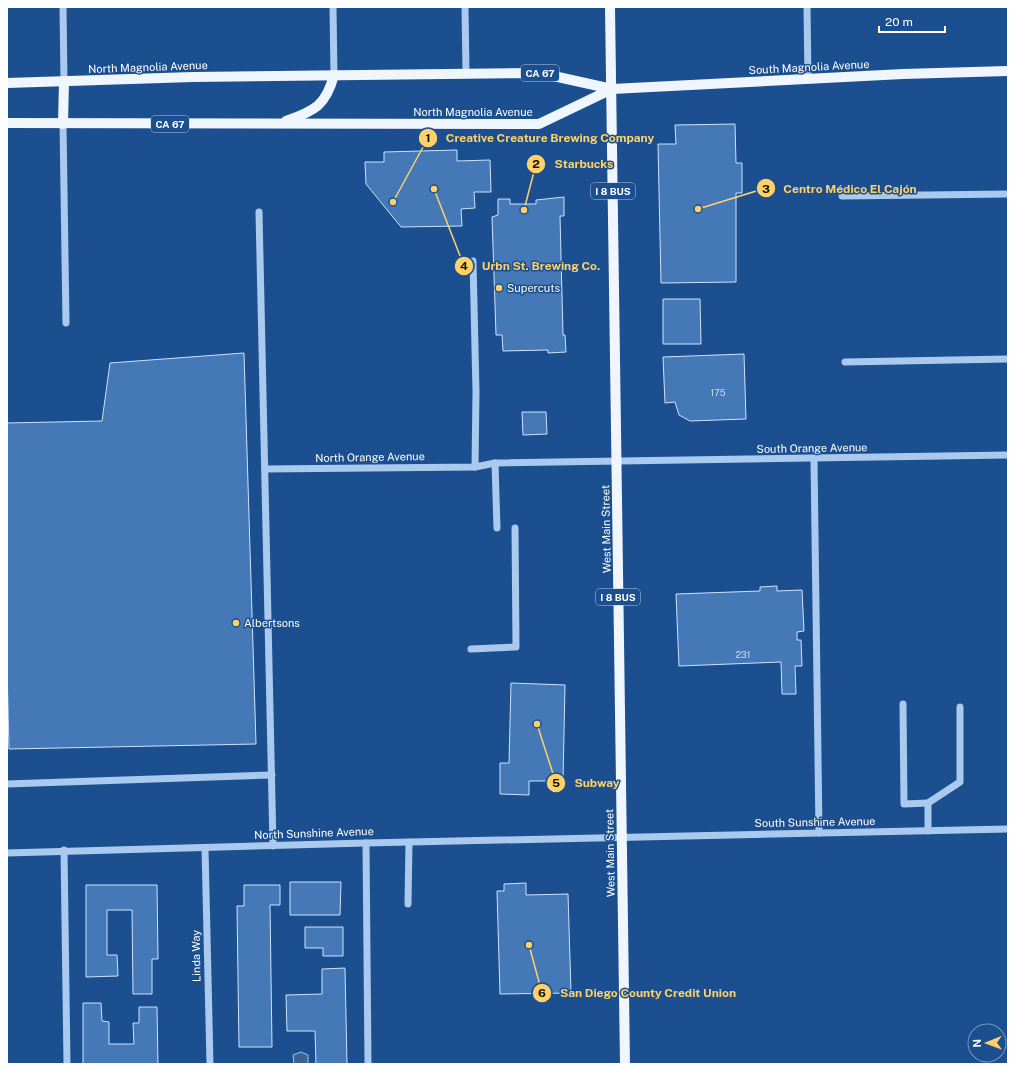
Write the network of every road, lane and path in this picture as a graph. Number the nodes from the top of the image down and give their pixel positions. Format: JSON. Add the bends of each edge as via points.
{"nodes":[{"id":1,"x":63,"y":7,"type":"edge"},
{"id":2,"x":333,"y":7,"type":"edge"},
{"id":3,"x":465,"y":7,"type":"edge"},
{"id":4,"x":610,"y":7,"type":"edge"},
{"id":5,"x":808,"y":7,"type":"edge"},
{"id":6,"x":1008,"y":71,"type":"edge"},
{"id":7,"x":466,"y":73,"type":"junction"},
{"id":8,"x":334,"y":75,"type":"junction"},
{"id":9,"x":808,"y":79,"type":"junction"},
{"id":10,"x":64,"y":82,"type":"junction"},
{"id":11,"x":7,"y":83,"type":"edge"},
{"id":12,"x":612,"y":90,"type":"junction"},
{"id":13,"x":7,"y":123,"type":"edge"},
{"id":14,"x":63,"y":124,"type":"junction"},
{"id":15,"x":277,"y":124,"type":"junction"},
{"id":16,"x":1008,"y":194,"type":"edge"},
{"id":17,"x":842,"y":196,"type":"dead end"},
{"id":18,"x":259,"y":212,"type":"dead end"},
{"id":19,"x":473,"y":261,"type":"dead end"},
{"id":20,"x":66,"y":322,"type":"dead end"},
{"id":21,"x":1008,"y":359,"type":"edge"},
{"id":22,"x":845,"y":362,"type":"dead end"},
{"id":23,"x":1008,"y":455,"type":"edge"},
{"id":24,"x":814,"y":459,"type":"junction"},
{"id":25,"x":495,"y":463,"type":"junction"},
{"id":26,"x":617,"y":463,"type":"junction"},
{"id":27,"x":475,"y":467,"type":"junction"},
{"id":28,"x":265,"y":470,"type":"junction"},
{"id":29,"x":496,"y":528,"type":"dead end"},
{"id":30,"x":515,"y":528,"type":"dead end"},
{"id":31,"x":471,"y":649,"type":"dead end"},
{"id":32,"x":903,"y":704,"type":"dead end"},
{"id":33,"x":960,"y":707,"type":"dead end"},
{"id":34,"x":272,"y":775,"type":"junction"},
{"id":35,"x":7,"y":784,"type":"edge"},
{"id":36,"x":928,"y":803,"type":"junction"},
{"id":37,"x":1008,"y":829,"type":"edge"},
{"id":38,"x":928,"y":831,"type":"junction"},
{"id":39,"x":819,"y":833,"type":"junction"},
{"id":40,"x":622,"y":838,"type":"junction"},
{"id":41,"x":409,"y":842,"type":"junction"},
{"id":42,"x":366,"y":843,"type":"junction"},
{"id":43,"x":273,"y":846,"type":"junction"},
{"id":44,"x":205,"y":848,"type":"junction"},
{"id":45,"x":64,"y":850,"type":"junction"},
{"id":46,"x":7,"y":853,"type":"edge"},
{"id":47,"x":408,"y":904,"type":"dead end"},
{"id":48,"x":67,"y":1064,"type":"edge"},
{"id":49,"x":210,"y":1064,"type":"edge"},
{"id":50,"x":368,"y":1064,"type":"edge"},
{"id":51,"x":625,"y":1064,"type":"edge"}],
"edges":[{"from":1,"to":10,"type":"street"},
{"from":2,"to":8,"type":"street"},
{"from":3,"to":7,"type":"street"},
{"from":4,"to":12,"type":"main road","number":"I 8 BUS"},
{"from":5,"to":9,"type":"street"},
{"from":6,"to":9,"type":"main road","name":"South Magnolia Avenue"},
{"from":7,"to":8,"type":"main road","name":"North Magnolia Avenue","number":"CA 67"},
{"from":7,"to":12,"type":"main road","name":"North Magnolia Avenue","number":"CA 67","via":[[540,73]]},
{"from":8,"to":10,"type":"main road","name":"North Magnolia Avenue","number":"CA 67"},
{"from":8,"to":15,"type":"main road","via":[[329,93],[318,107]]},
{"from":9,"to":12,"type":"main road","name":"South Magnolia Avenue"},
{"from":10,"to":11,"type":"main road","name":"North Magnolia Avenue","number":"CA 67"},
{"from":10,"to":14,"type":"main road"},
{"from":12,"to":15,"type":"main road","name":"North Magnolia Avenue","number":"CA 67","via":[[539,124]]},
{"from":12,"to":26,"type":"main road","name":"West Main Street","number":"I 8 BUS"},
{"from":13,"to":14,"type":"main road","name":"North Magnolia Avenue","number":"CA 67"},
{"from":14,"to":15,"type":"main road","name":"North Magnolia Avenue","number":"CA 67"},
{"from":14,"to":20,"type":"street"},
{"from":16,"to":17,"type":"street"},
{"from":18,"to":28,"type":"street"},
{"from":19,"to":27,"type":"street"},
{"from":21,"to":22,"type":"street"},
{"from":23,"to":24,"type":"street","name":"South Orange Avenue"},
{"from":24,"to":26,"type":"street","name":"South Orange Avenue"},
{"from":24,"to":39,"type":"street"},
{"from":25,"to":26,"type":"street"},
{"from":25,"to":27,"type":"street","name":"North Orange Avenue"},
{"from":25,"to":29,"type":"street"},
{"from":26,"to":40,"type":"main road","name":"West Main Street","number":"I 8 BUS"},
{"from":27,"to":28,"type":"street","name":"North Orange Avenue"},
{"from":28,"to":34,"type":"street"},
{"from":30,"to":31,"type":"street","via":[[516,647]]},
{"from":32,"to":36,"type":"street","via":[[904,804]]},
{"from":33,"to":36,"type":"street","via":[[960,782]]},
{"from":34,"to":35,"type":"street"},
{"from":34,"to":43,"type":"street"},
{"from":36,"to":38,"type":"street"},
{"from":37,"to":38,"type":"street","name":"South Sunshine Avenue"},
{"from":38,"to":39,"type":"street","name":"South Sunshine Avenue"},
{"from":39,"to":40,"type":"street","name":"South Sunshine Avenue"},
{"from":40,"to":41,"type":"street","name":"North Sunshine Avenue"},
{"from":40,"to":51,"type":"main road","name":"West Main Street","number":"I 8 BUS"},
{"from":41,"to":42,"type":"street","name":"North Sunshine Avenue"},
{"from":41,"to":47,"type":"street"},
{"from":42,"to":43,"type":"street","name":"North Sunshine Avenue"},
{"from":42,"to":50,"type":"street"},
{"from":43,"to":44,"type":"street","name":"North Sunshine Avenue"},
{"from":44,"to":45,"type":"street","name":"North Sunshine Avenue"},
{"from":44,"to":49,"type":"street","name":"Linda Way"},
{"from":45,"to":46,"type":"street","name":"North Sunshine Avenue"},
{"from":45,"to":48,"type":"street"}]}
